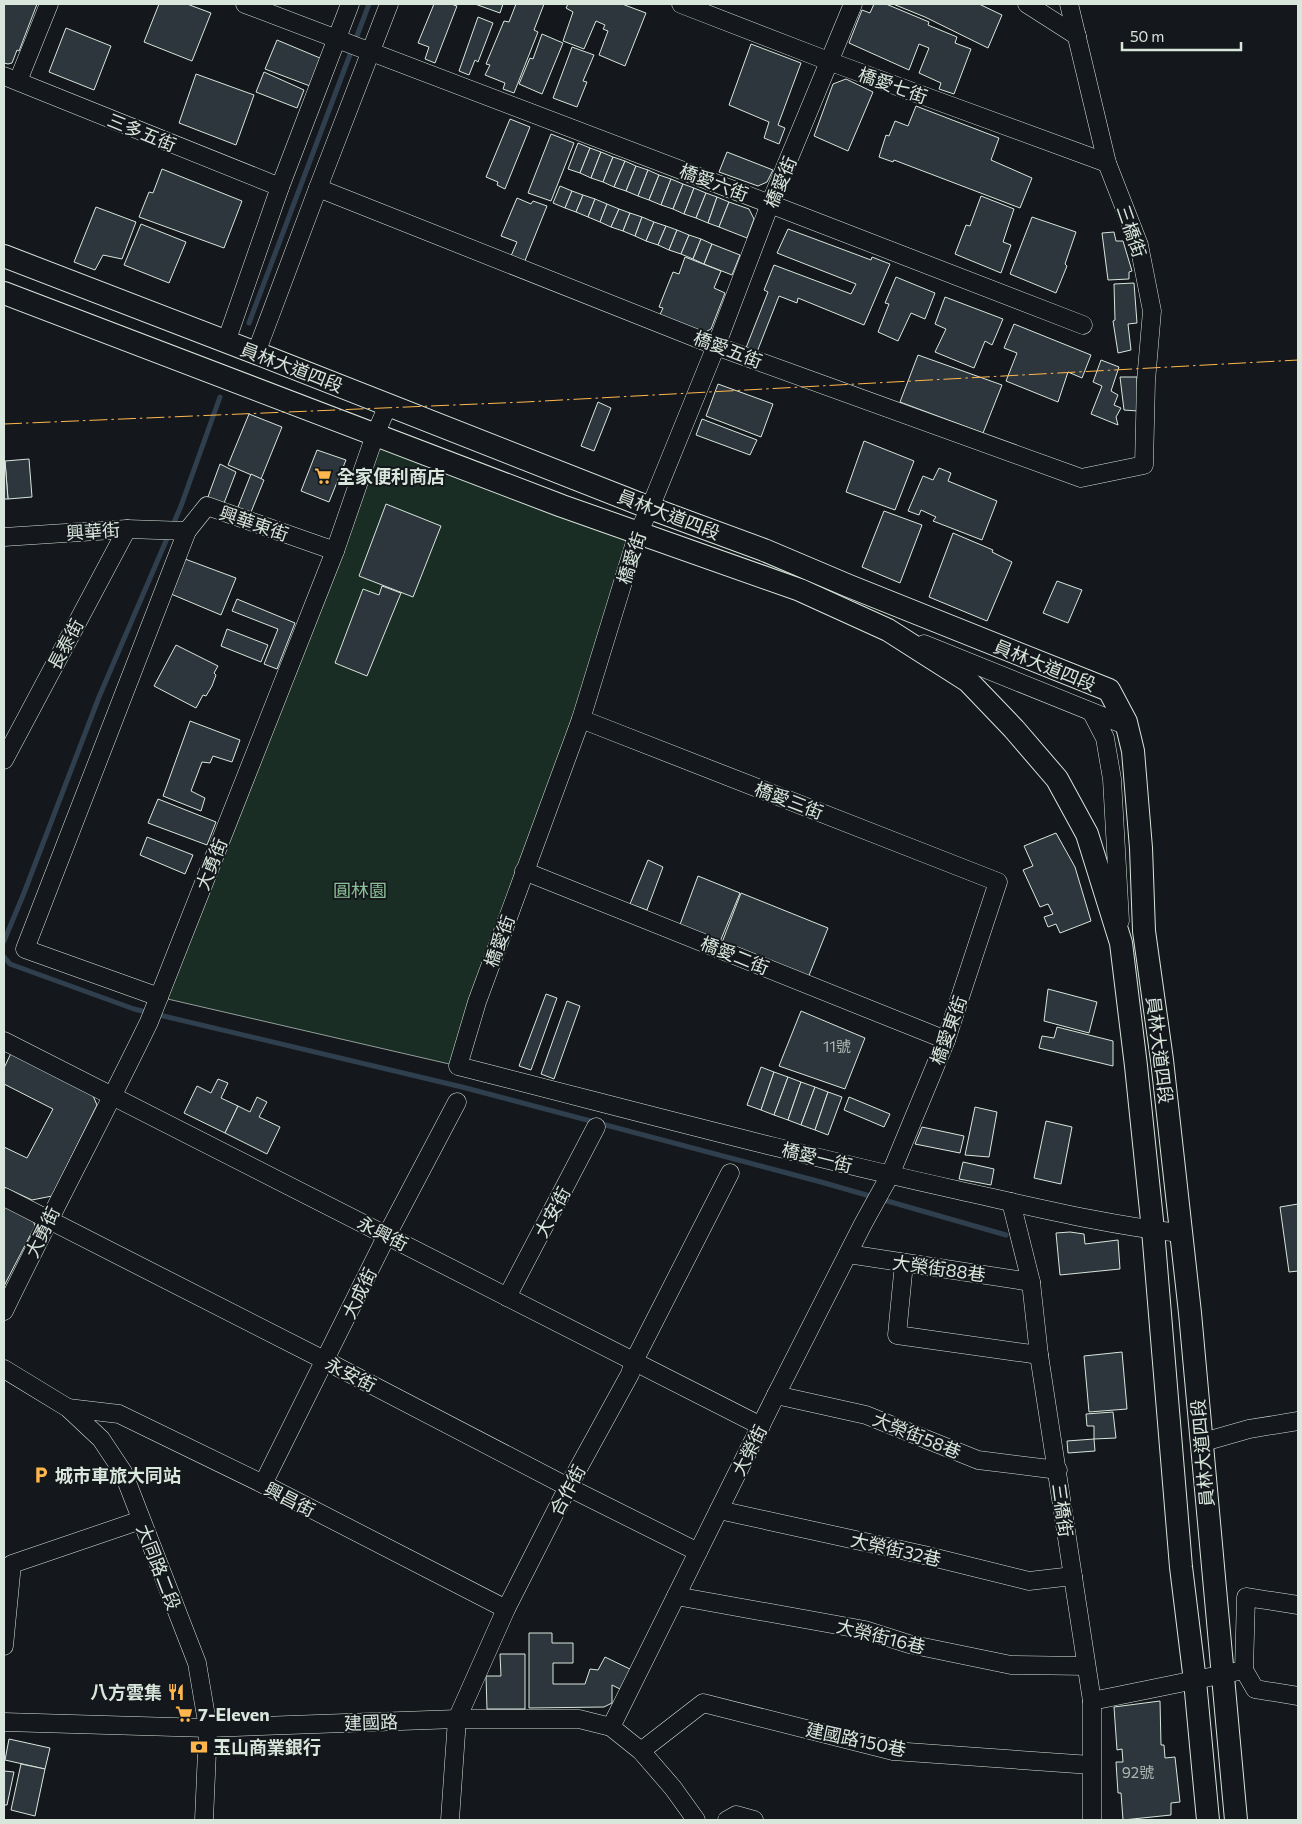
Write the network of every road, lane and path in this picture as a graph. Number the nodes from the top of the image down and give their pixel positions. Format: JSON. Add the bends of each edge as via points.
{"nodes":[{"id":1,"x":49,"y":4,"type":"edge"},
{"id":2,"x":245,"y":4,"type":"edge"},
{"id":3,"x":350,"y":4,"type":"edge"},
{"id":4,"x":389,"y":4,"type":"edge"},
{"id":5,"x":681,"y":4,"type":"edge"},
{"id":6,"x":853,"y":4,"type":"edge"},
{"id":7,"x":1027,"y":4,"type":"edge"},
{"id":8,"x":1069,"y":4,"type":"edge"},
{"id":9,"x":1077,"y":36,"type":"junction"},
{"id":10,"x":336,"y":39,"type":"junction"},
{"id":11,"x":371,"y":52,"type":"junction"},
{"id":12,"x":831,"y":62,"type":"junction"},
{"id":13,"x":11,"y":79,"type":"edge"},
{"id":14,"x":1107,"y":164,"type":"junction"},
{"id":15,"x":280,"y":187,"type":"junction"},
{"id":16,"x":318,"y":188,"type":"junction"},
{"id":17,"x":770,"y":204,"type":"junction"},
{"id":18,"x":4,"y":256,"type":"edge"},
{"id":19,"x":4,"y":293,"type":"edge"},
{"id":20,"x":1084,"y":325,"type":"dead end"},
{"id":21,"x":226,"y":342,"type":"junction"},
{"id":22,"x":716,"y":346,"type":"junction"},
{"id":23,"x":256,"y":353,"type":"junction"},
{"id":24,"x":388,"y":405,"type":"junction"},
{"id":25,"x":375,"y":434,"type":"junction"},
{"id":26,"x":1144,"y":465,"type":"joint"},
{"id":27,"x":650,"y":508,"type":"junction"},
{"id":28,"x":127,"y":528,"type":"junction"},
{"id":29,"x":185,"y":531,"type":"junction"},
{"id":30,"x":638,"y":533,"type":"junction"},
{"id":31,"x":4,"y":537,"type":"edge"},
{"id":32,"x":335,"y":551,"type":"junction"},
{"id":33,"x":888,"y":630,"type":"junction"},
{"id":34,"x":1092,"y":713,"type":"junction"},
{"id":35,"x":580,"y":719,"type":"junction"},
{"id":36,"x":1127,"y":726,"type":"junction"},
{"id":37,"x":8,"y":740,"type":"edge"},
{"id":38,"x":4,"y":760,"type":"edge"},
{"id":39,"x":524,"y":871,"type":"junction"},
{"id":40,"x":998,"y":882,"type":"joint"},
{"id":41,"x":1121,"y":943,"type":"junction"},
{"id":42,"x":157,"y":1000,"type":"junction"},
{"id":43,"x":946,"y":1040,"type":"junction"},
{"id":44,"x":4,"y":1041,"type":"edge"},
{"id":45,"x":458,"y":1066,"type":"joint"},
{"id":46,"x":113,"y":1096,"type":"junction"},
{"id":47,"x":457,"y":1102,"type":"dead end"},
{"id":48,"x":596,"y":1127,"type":"dead end"},
{"id":49,"x":730,"y":1174,"type":"dead end"},
{"id":50,"x":887,"y":1181,"type":"junction"},
{"id":51,"x":4,"y":1196,"type":"edge"},
{"id":52,"x":1011,"y":1202,"type":"junction"},
{"id":53,"x":48,"y":1220,"type":"junction"},
{"id":54,"x":1153,"y":1230,"type":"junction"},
{"id":55,"x":1180,"y":1234,"type":"junction"},
{"id":56,"x":388,"y":1236,"type":"junction"},
{"id":57,"x":848,"y":1254,"type":"junction"},
{"id":58,"x":904,"y":1263,"type":"junction"},
{"id":59,"x":1031,"y":1282,"type":"junction"},
{"id":60,"x":508,"y":1297,"type":"junction"},
{"id":61,"x":4,"y":1311,"type":"edge"},
{"id":62,"x":1039,"y":1356,"type":"junction"},
{"id":63,"x":326,"y":1361,"type":"junction"},
{"id":64,"x":634,"y":1361,"type":"junction"},
{"id":65,"x":4,"y":1369,"type":"edge"},
{"id":66,"x":776,"y":1395,"type":"junction"},
{"id":67,"x":68,"y":1408,"type":"junction"},
{"id":68,"x":1298,"y":1421,"type":"edge"},
{"id":69,"x":761,"y":1426,"type":"junction"},
{"id":70,"x":1200,"y":1442,"type":"junction"},
{"id":71,"x":1058,"y":1470,"type":"junction"},
{"id":72,"x":263,"y":1484,"type":"junction"},
{"id":73,"x":568,"y":1487,"type":"junction"},
{"id":74,"x":719,"y":1510,"type":"junction"},
{"id":75,"x":141,"y":1520,"type":"junction"},
{"id":76,"x":698,"y":1552,"type":"junction"},
{"id":77,"x":1073,"y":1576,"type":"junction"},
{"id":78,"x":676,"y":1596,"type":"junction"},
{"id":79,"x":1298,"y":1605,"type":"edge"},
{"id":80,"x":506,"y":1609,"type":"junction"},
{"id":81,"x":4,"y":1646,"type":"edge"},
{"id":82,"x":1086,"y":1666,"type":"junction"},
{"id":83,"x":1244,"y":1670,"type":"junction"},
{"id":84,"x":1222,"y":1675,"type":"junction"},
{"id":85,"x":1196,"y":1681,"type":"junction"},
{"id":86,"x":1298,"y":1696,"type":"edge"},
{"id":87,"x":1092,"y":1701,"type":"junction"},
{"id":88,"x":457,"y":1719,"type":"junction"},
{"id":89,"x":4,"y":1722,"type":"edge"},
{"id":90,"x":610,"y":1727,"type":"junction"},
{"id":91,"x":208,"y":1728,"type":"junction"},
{"id":92,"x":641,"y":1751,"type":"junction"},
{"id":93,"x":1091,"y":1765,"type":"junction"},
{"id":94,"x":204,"y":1820,"type":"edge"},
{"id":95,"x":450,"y":1820,"type":"edge"},
{"id":96,"x":696,"y":1820,"type":"edge"},
{"id":97,"x":728,"y":1820,"type":"edge"},
{"id":98,"x":754,"y":1820,"type":"edge"},
{"id":99,"x":1092,"y":1820,"type":"edge"},
{"id":100,"x":1208,"y":1820,"type":"edge"},
{"id":101,"x":1236,"y":1820,"type":"edge"}],
"edges":[{"from":1,"to":13,"type":"street"},
{"from":2,"to":10,"type":"street","name":"橋愛六街"},
{"from":3,"to":10,"type":"street"},
{"from":4,"to":11,"type":"street"},
{"from":5,"to":12,"type":"street","name":"橋愛七街"},
{"from":6,"to":12,"type":"street","name":"橋愛街"},
{"from":7,"to":9,"type":"street"},
{"from":8,"to":9,"type":"street","name":"三橋街"},
{"from":9,"to":14,"type":"street","name":"三橋街"},
{"from":10,"to":11,"type":"street","name":"橋愛六街"},
{"from":10,"to":15,"type":"street"},
{"from":11,"to":16,"type":"street"},
{"from":11,"to":17,"type":"street","name":"橋愛六街"},
{"from":12,"to":14,"type":"street","name":"橋愛七街"},
{"from":12,"to":17,"type":"street","name":"橋愛街"},
{"from":13,"to":15,"type":"street","name":"三多五街"},
{"from":14,"to":26,"type":"street","name":"三橋街","via":[[1139,245],[1152,311]]},
{"from":15,"to":21,"type":"street"},
{"from":16,"to":22,"type":"street","name":"橋愛五街"},
{"from":16,"to":23,"type":"street"},
{"from":17,"to":20,"type":"street","name":"橋愛六街"},
{"from":17,"to":22,"type":"street","name":"橋愛街"},
{"from":18,"to":21,"type":"main road","name":"員林大道四段"},
{"from":19,"to":25,"type":"main road","name":"員林大道四段"},
{"from":21,"to":23,"type":"main road","name":"員林大道四段"},
{"from":22,"to":26,"type":"street","name":"橋愛五街","via":[[1082,478]]},
{"from":22,"to":27,"type":"street","name":"橋愛街"},
{"from":23,"to":24,"type":"main road","name":"員林大道四段"},
{"from":24,"to":25,"type":"street","name":"大勇街"},
{"from":24,"to":27,"type":"main road","name":"員林大道四段"},
{"from":25,"to":30,"type":"main road","name":"員林大道四段"},
{"from":25,"to":32,"type":"street","name":"大勇街"},
{"from":27,"to":30,"type":"street","name":"橋愛街"},
{"from":27,"to":36,"type":"main road","name":"員林大道四段","via":[[764,550],[1109,690]]},
{"from":28,"to":29,"type":"street","name":"興華街"},
{"from":28,"to":31,"type":"street","name":"興華街"},
{"from":28,"to":37,"type":"street","name":"長泰街"},
{"from":29,"to":32,"type":"street","name":"興華東街","via":[[207,506]]},
{"from":29,"to":42,"type":"street","via":[[25,949]]},
{"from":30,"to":33,"type":"main road","name":"員林大道四段","via":[[800,590]]},
{"from":30,"to":35,"type":"street","name":"橋愛街"},
{"from":32,"to":42,"type":"street","name":"大勇街"},
{"from":33,"to":34,"type":"street"},
{"from":33,"to":41,"type":"main road","name":"員林大道四段","via":[[968,681],[1057,779],[1087,834]]},
{"from":34,"to":36,"type":"street"},
{"from":34,"to":41,"type":"street","via":[[1105,738],[1112,779]]},
{"from":35,"to":39,"type":"street","name":"橋愛街"},
{"from":35,"to":40,"type":"street","name":"橋愛三街"},
{"from":36,"to":55,"type":"main road","name":"員林大道四段","via":[[1134,751],[1144,931],[1162,1060]]},
{"from":37,"to":38,"type":"street","name":"長泰街"},
{"from":39,"to":43,"type":"street","name":"橋愛二街"},
{"from":39,"to":45,"type":"street","name":"橋愛街","via":[[477,1002]]},
{"from":40,"to":43,"type":"street","name":"橋愛東街"},
{"from":41,"to":54,"type":"main road","name":"員林大道四段"},
{"from":42,"to":46,"type":"street","name":"大勇街"},
{"from":43,"to":50,"type":"street","name":"橋愛東街"},
{"from":44,"to":46,"type":"street","name":"永興街"},
{"from":45,"to":50,"type":"street","name":"橋愛一街"},
{"from":46,"to":53,"type":"street","name":"大勇街"},
{"from":46,"to":56,"type":"street","name":"永興街"},
{"from":47,"to":56,"type":"street","name":"大成街"},
{"from":48,"to":60,"type":"street","name":"大安街"},
{"from":49,"to":64,"type":"street","name":"合作街"},
{"from":50,"to":52,"type":"street","name":"橋愛一街"},
{"from":50,"to":57,"type":"street","name":"大榮街"},
{"from":51,"to":53,"type":"street","name":"永安街"},
{"from":52,"to":54,"type":"street","name":"橋愛一街"},
{"from":52,"to":59,"type":"street","name":"三橋街"},
{"from":53,"to":61,"type":"street","name":"大勇街"},
{"from":53,"to":63,"type":"street","name":"永安街"},
{"from":54,"to":55,"type":"street","name":"橋愛一街"},
{"from":54,"to":85,"type":"main road","name":"員林大道四段","via":[[1181,1567]]},
{"from":55,"to":70,"type":"main road","name":"員林大道四段"},
{"from":56,"to":60,"type":"street","name":"永興街"},
{"from":56,"to":63,"type":"street","name":"大成街"},
{"from":57,"to":58,"type":"street","name":"大榮街88巷"},
{"from":57,"to":66,"type":"street","name":"大榮街"},
{"from":58,"to":59,"type":"street","name":"大榮街88巷"},
{"from":58,"to":62,"type":"street","via":[[897,1335]]},
{"from":59,"to":62,"type":"street","name":"三橋街"},
{"from":60,"to":64,"type":"street","name":"永興街"},
{"from":62,"to":71,"type":"street","name":"三橋街"},
{"from":63,"to":72,"type":"street","name":"大成街"},
{"from":63,"to":73,"type":"street","name":"永安街"},
{"from":64,"to":69,"type":"street","name":"永興街"},
{"from":64,"to":73,"type":"street","name":"合作街"},
{"from":65,"to":67,"type":"street","name":"大同路二段"},
{"from":66,"to":69,"type":"street","name":"大榮街"},
{"from":66,"to":71,"type":"street","name":"大榮街58巷","via":[[866,1415],[978,1460]]},
{"from":67,"to":72,"type":"street","name":"興昌街","via":[[119,1414]]},
{"from":67,"to":75,"type":"street","name":"大同路二段","via":[[101,1439],[123,1472]]},
{"from":68,"to":70,"type":"street"},
{"from":69,"to":74,"type":"street","name":"大榮街"},
{"from":70,"to":84,"type":"main road","name":"員林大道四段"},
{"from":71,"to":77,"type":"street","name":"三橋街"},
{"from":72,"to":80,"type":"street","name":"興昌街"},
{"from":73,"to":76,"type":"street","name":"永安街"},
{"from":73,"to":80,"type":"street","name":"合作街"},
{"from":74,"to":76,"type":"street","name":"大榮街"},
{"from":74,"to":77,"type":"street","name":"大榮街32巷","via":[[1029,1581]]},
{"from":75,"to":81,"type":"street","via":[[12,1564]]},
{"from":75,"to":91,"type":"street","name":"大同路二段","via":[[197,1663]]},
{"from":76,"to":78,"type":"street","name":"大榮街"},
{"from":77,"to":82,"type":"street","name":"三橋街"},
{"from":78,"to":82,"type":"street","name":"大榮街16巷","via":[[865,1630],[909,1644],[1011,1666]]},
{"from":78,"to":90,"type":"street","name":"大榮街"},
{"from":79,"to":83,"type":"street","via":[[1246,1597]]},
{"from":80,"to":88,"type":"street","name":"合作街"},
{"from":82,"to":87,"type":"street","name":"三橋街"},
{"from":83,"to":84,"type":"street"},
{"from":83,"to":86,"type":"street","via":[[1255,1689]]},
{"from":84,"to":85,"type":"street"},
{"from":84,"to":101,"type":"main road","name":"員林大道四段"},
{"from":85,"to":87,"type":"street"},
{"from":85,"to":100,"type":"main road","name":"員林大道四段"},
{"from":87,"to":93,"type":"street","name":"三橋街"},
{"from":88,"to":90,"type":"street","name":"建國路","via":[[579,1719]]},
{"from":88,"to":91,"type":"street","name":"建國路"},
{"from":88,"to":95,"type":"street","name":"合作街"},
{"from":89,"to":91,"type":"street","name":"建國路"},
{"from":90,"to":92,"type":"street","name":"建國路"},
{"from":91,"to":94,"type":"street","name":"大同路二段"},
{"from":92,"to":93,"type":"street","name":"建國路150巷","via":[[703,1703],[893,1751]]},
{"from":92,"to":96,"type":"street","name":"建國路"},
{"from":93,"to":99,"type":"street","name":"三橋街"},
{"from":97,"to":98,"type":"street","via":[[736,1815]]}]}
